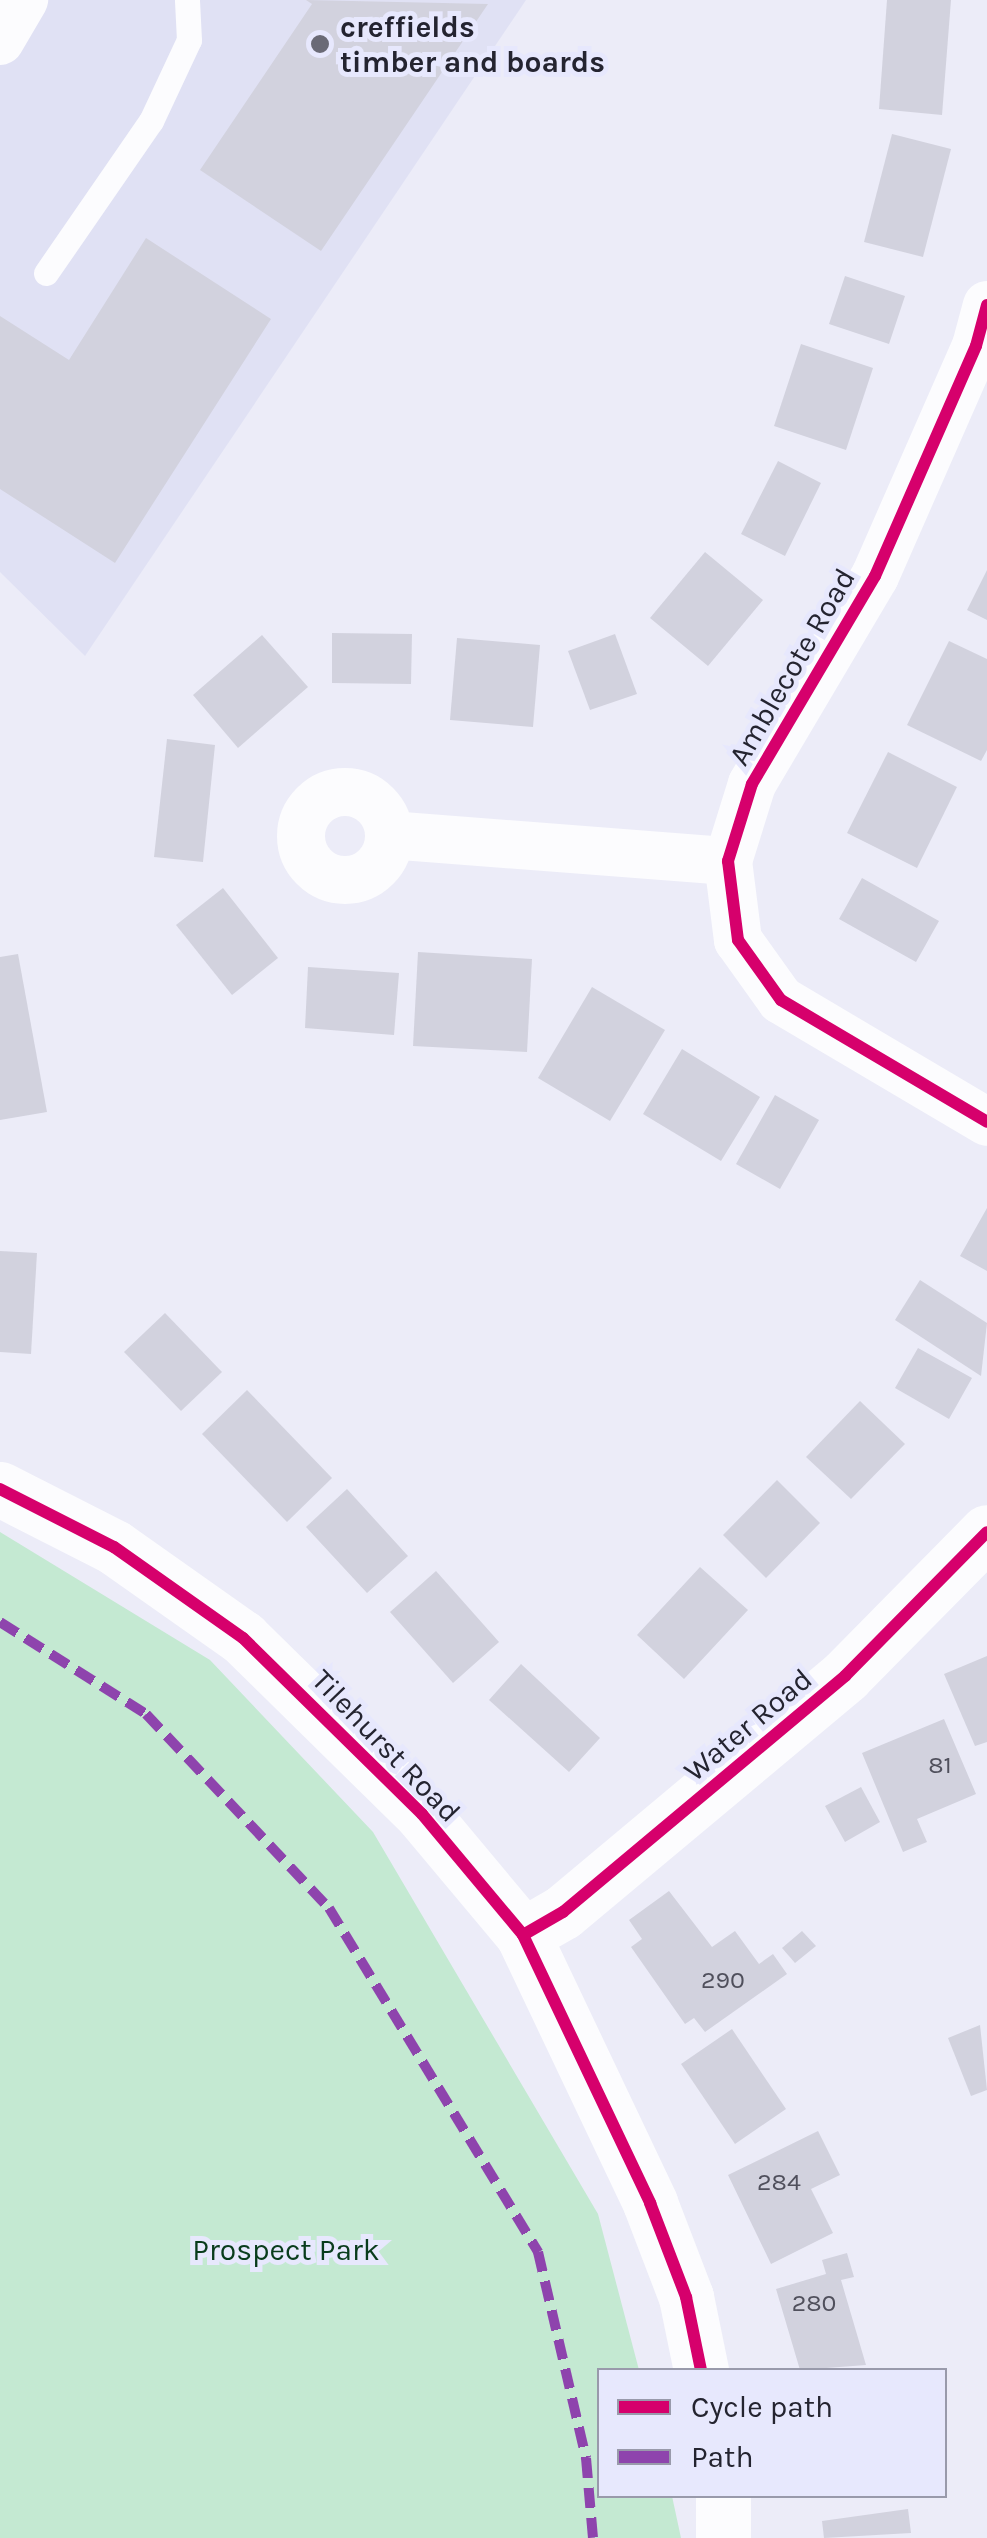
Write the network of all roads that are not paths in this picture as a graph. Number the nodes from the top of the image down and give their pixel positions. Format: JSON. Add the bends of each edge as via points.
{"nodes":[{"id":1,"x":24,"y":0,"type":"edge"},
{"id":2,"x":187,"y":0,"type":"edge"},
{"id":3,"x":0,"y":40,"type":"edge"},
{"id":4,"x":46,"y":273,"type":"dead end"},
{"id":5,"x":987,"y":306,"type":"edge"},
{"id":6,"x":389,"y":836,"type":"dead end"},
{"id":7,"x":728,"y":861,"type":"junction"},
{"id":8,"x":987,"y":1122,"type":"edge"},
{"id":9,"x":0,"y":1489,"type":"edge"},
{"id":10,"x":987,"y":1532,"type":"edge"},
{"id":11,"x":523,"y":1935,"type":"junction"},
{"id":12,"x":701,"y":2368,"type":"edge"},
{"id":13,"x":723,"y":2498,"type":"edge"},
{"id":14,"x":724,"y":2538,"type":"edge"}],
"edges":[{"from":1,"to":3,"type":"street"},
{"from":2,"to":4,"type":"lane","via":[[189,40],[151,121]]},
{"from":5,"to":7,"type":"street","name":"Amblecote Road","via":[[976,346],[875,576],[752,784]]},
{"from":6,"to":7,"type":"street"},
{"from":7,"to":8,"type":"street","name":"Amblecote Road","via":[[738,940],[781,1000]]},
{"from":9,"to":11,"type":"street","name":"Tilehurst Road","via":[[114,1547],[243,1638],[422,1814]]},
{"from":10,"to":11,"type":"street","name":"Water Road","via":[[845,1676],[564,1912]]},
{"from":11,"to":12,"type":"street","name":"Tilehurst Road","via":[[650,2204],[686,2296]]},
{"from":13,"to":14,"type":"street"}]}
